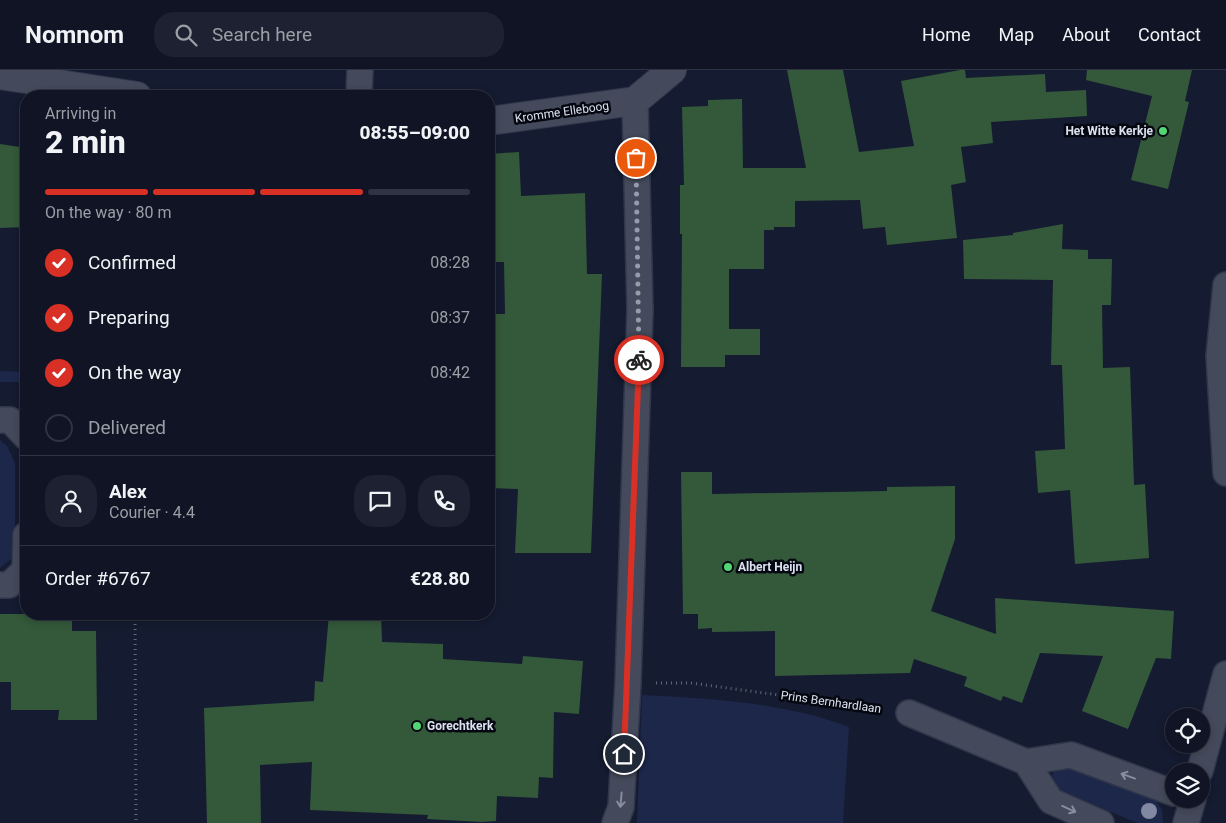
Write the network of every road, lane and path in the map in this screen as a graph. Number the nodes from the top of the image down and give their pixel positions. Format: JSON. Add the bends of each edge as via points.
{"nodes":[{"id":1,"x":360,"y":70,"type":"edge"},
{"id":2,"x":672,"y":70,"type":"edge"},
{"id":3,"x":0,"y":75,"type":"edge"},
{"id":4,"x":98,"y":90,"type":"edge"},
{"id":5,"x":359,"y":90,"type":"edge"},
{"id":6,"x":635,"y":101,"type":"junction"},
{"id":7,"x":495,"y":121,"type":"edge"},
{"id":8,"x":1226,"y":285,"type":"edge"},
{"id":9,"x":0,"y":420,"type":"edge"},
{"id":10,"x":20,"y":430,"type":"edge"},
{"id":11,"x":1226,"y":473,"type":"edge"},
{"id":12,"x":20,"y":575,"type":"edge"},
{"id":13,"x":0,"y":585,"type":"edge"},
{"id":14,"x":134,"y":620,"type":"edge"},
{"id":15,"x":1226,"y":674,"type":"edge"},
{"id":16,"x":628,"y":683,"type":"junction"},
{"id":17,"x":909,"y":713,"type":"joint"},
{"id":18,"x":1026,"y":762,"type":"junction"},
{"id":19,"x":1202,"y":763,"type":"edge"},
{"id":20,"x":1165,"y":794,"type":"edge"},
{"id":21,"x":136,"y":823,"type":"edge"},
{"id":22,"x":615,"y":823,"type":"edge"},
{"id":23,"x":1101,"y":823,"type":"edge"}],
"edges":[{"from":1,"to":5,"type":"street"},
{"from":2,"to":6,"type":"street"},
{"from":3,"to":4,"type":"street"},
{"from":6,"to":7,"type":"street","name":"Kromme Elleboog"},
{"from":6,"to":16,"type":"street","via":[[640,310]]},
{"from":8,"to":11,"type":"street","via":[[1219,356]]},
{"from":9,"to":10,"type":"street","via":[[10,420]]},
{"from":12,"to":13,"type":"street","via":[[9,585]]},
{"from":14,"to":21,"type":"path"},
{"from":15,"to":19,"type":"street"},
{"from":16,"to":17,"type":"path","name":"Prins Bernhardlaan","via":[[691,683]]},
{"from":16,"to":22,"type":"street","one_way":true,"via":[[621,807]]},
{"from":17,"to":18,"type":"street"},
{"from":20,"to":18,"type":"street","one_way":true,"via":[[1071,755]]},
{"from":18,"to":23,"type":"street","one_way":true,"via":[[1051,801]]}]}
